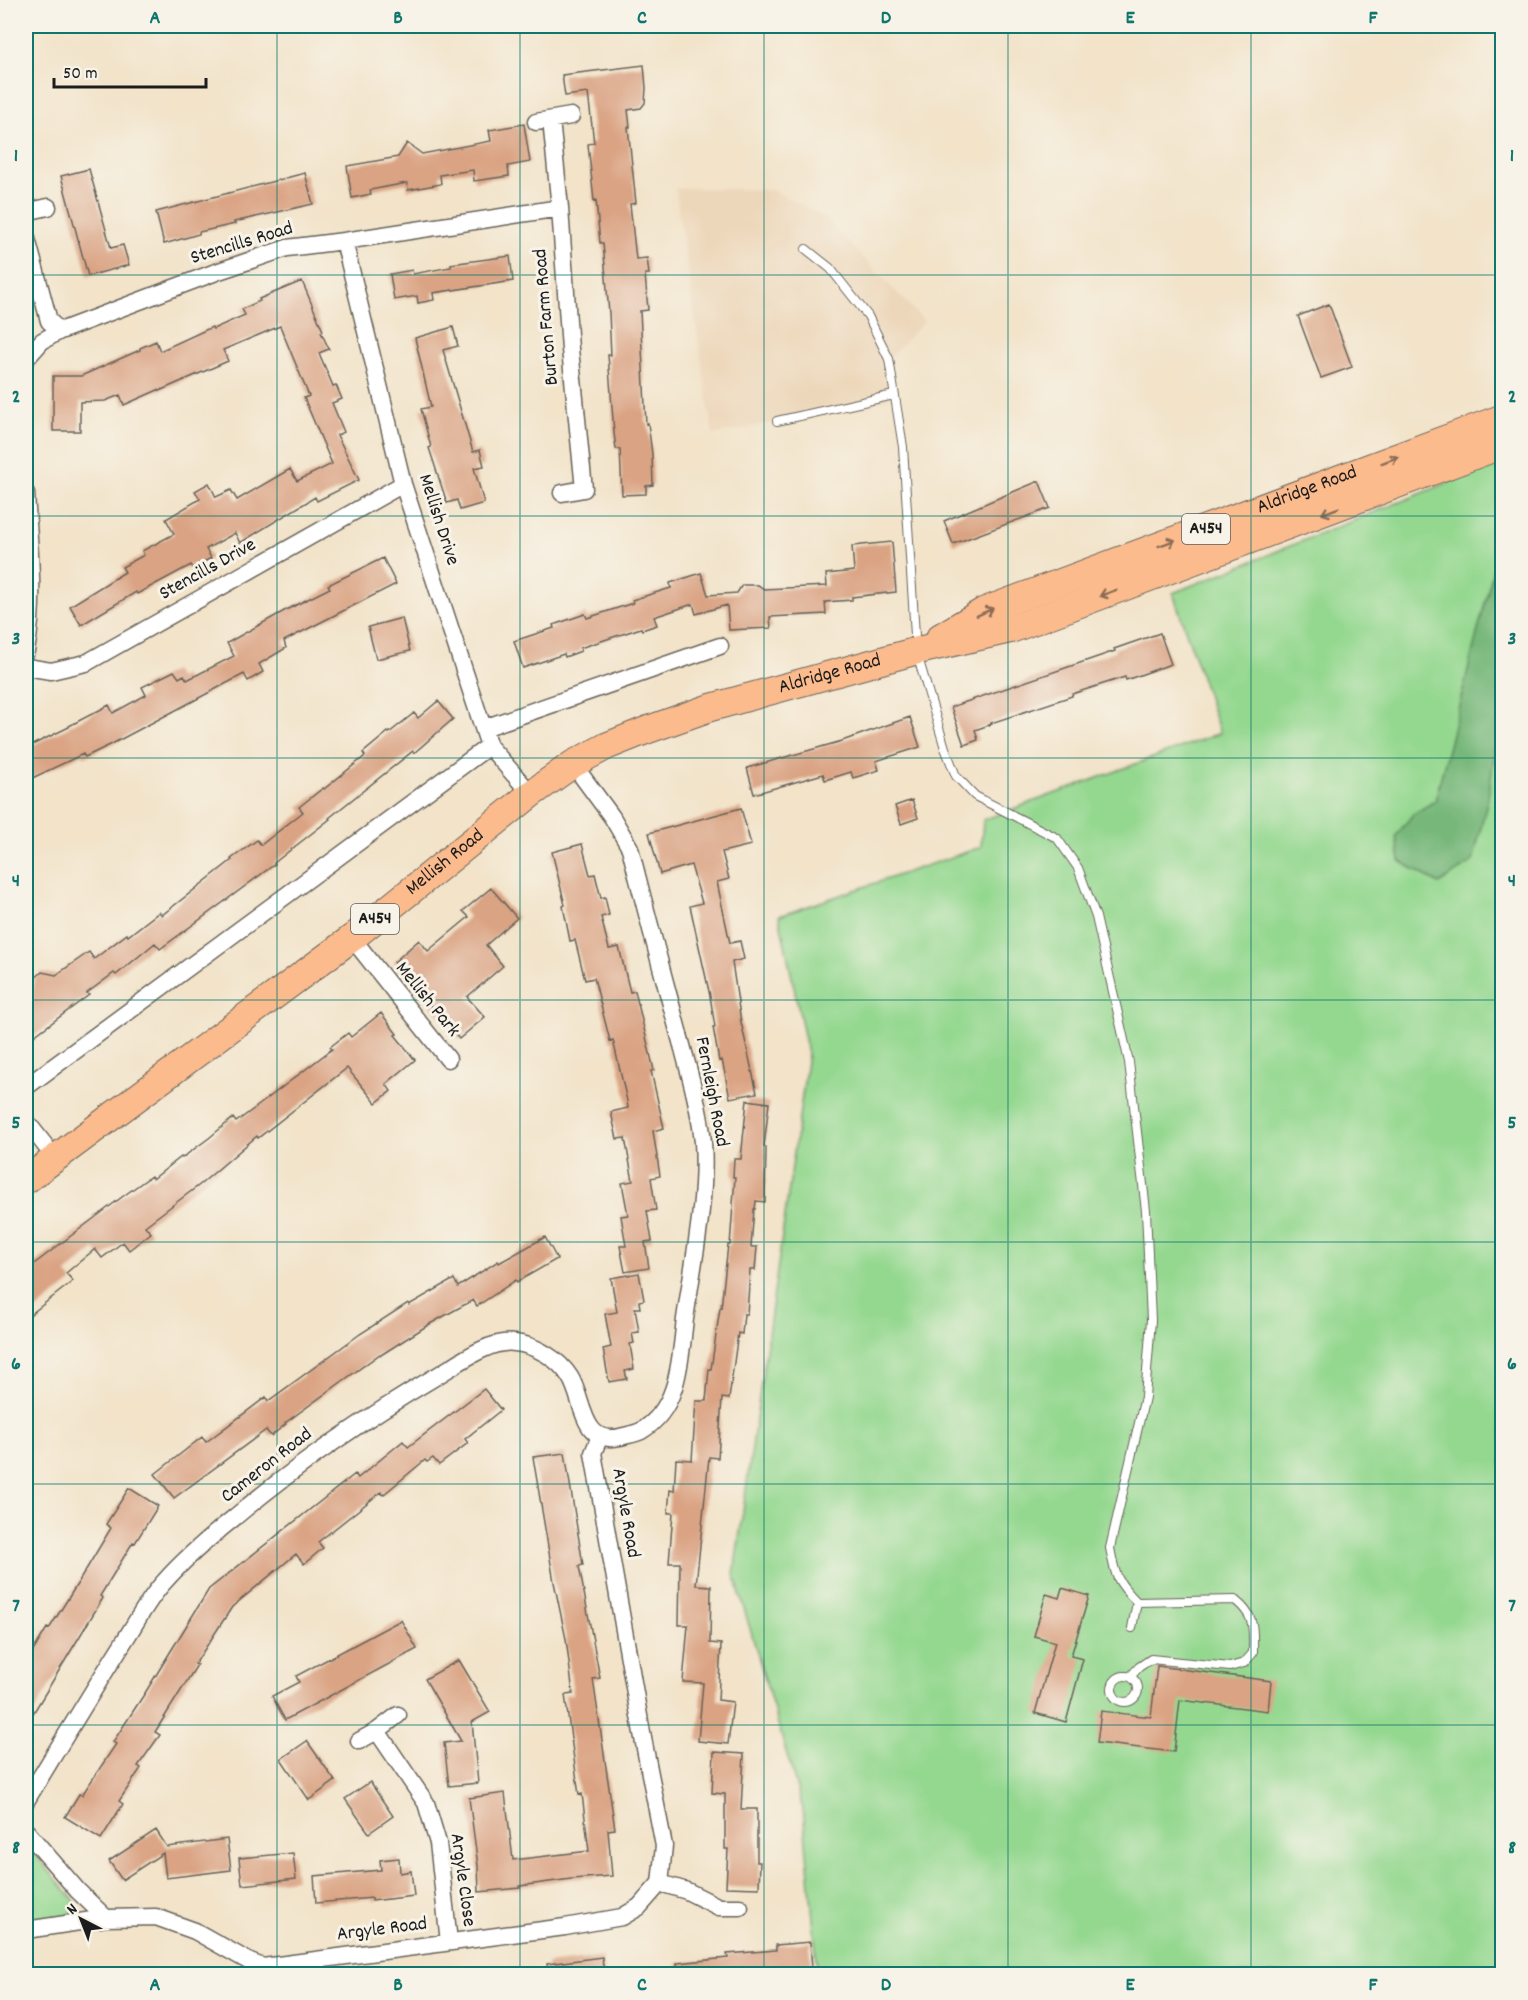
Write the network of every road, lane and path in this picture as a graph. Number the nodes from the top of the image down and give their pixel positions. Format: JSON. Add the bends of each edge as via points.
{"nodes":[{"id":1,"x":571,"y":116,"type":"dead end"},
{"id":2,"x":48,"y":207,"type":"dead end"},
{"id":3,"x":560,"y":208,"type":"junction"},
{"id":4,"x":26,"y":212,"type":"edge"},
{"id":5,"x":26,"y":235,"type":"edge"},
{"id":6,"x":344,"y":241,"type":"junction"},
{"id":7,"x":806,"y":249,"type":"dead end"},
{"id":8,"x":60,"y":331,"type":"junction"},
{"id":9,"x":26,"y":359,"type":"edge"},
{"id":10,"x":894,"y":395,"type":"junction"},
{"id":11,"x":1503,"y":418,"type":"edge"},
{"id":12,"x":777,"y":421,"type":"dead end"},
{"id":13,"x":1503,"y":445,"type":"edge"},
{"id":14,"x":403,"y":484,"type":"junction"},
{"id":15,"x":562,"y":493,"type":"dead end"},
{"id":16,"x":26,"y":494,"type":"edge"},
{"id":17,"x":720,"y":646,"type":"dead end"},
{"id":18,"x":26,"y":651,"type":"edge"},
{"id":19,"x":916,"y":651,"type":"junction"},
{"id":20,"x":26,"y":667,"type":"edge"},
{"id":21,"x":745,"y":698,"type":"joint"},
{"id":22,"x":484,"y":728,"type":"junction"},
{"id":23,"x":489,"y":746,"type":"junction"},
{"id":24,"x":573,"y":764,"type":"junction"},
{"id":25,"x":531,"y":794,"type":"junction"},
{"id":26,"x":351,"y":939,"type":"junction"},
{"id":27,"x":448,"y":1059,"type":"dead end"},
{"id":28,"x":26,"y":1087,"type":"edge"},
{"id":29,"x":26,"y":1121,"type":"edge"},
{"id":30,"x":55,"y":1158,"type":"junction"},
{"id":31,"x":26,"y":1180,"type":"edge"},
{"id":32,"x":600,"y":1436,"type":"junction"},
{"id":33,"x":1137,"y":1602,"type":"junction"},
{"id":34,"x":1132,"y":1628,"type":"dead end"},
{"id":35,"x":1130,"y":1677,"type":"dead end"},
{"id":36,"x":398,"y":1715,"type":"dead end"},
{"id":37,"x":377,"y":1731,"type":"junction"},
{"id":38,"x":359,"y":1741,"type":"dead end"},
{"id":39,"x":26,"y":1801,"type":"edge"},
{"id":40,"x":26,"y":1831,"type":"edge"},
{"id":41,"x":660,"y":1883,"type":"junction"},
{"id":42,"x":740,"y":1907,"type":"dead end"},
{"id":43,"x":106,"y":1918,"type":"junction"},
{"id":44,"x":26,"y":1930,"type":"edge"},
{"id":45,"x":449,"y":1942,"type":"junction"}],
"edges":[{"from":1,"to":3,"type":"street","name":"Burton Farm Road","via":[[544,121]]},
{"from":2,"to":4,"type":"street"},
{"from":3,"to":6,"type":"street","name":"Stencills Road"},
{"from":3,"to":15,"type":"street","name":"Burton Farm Road","via":[[584,489]]},
{"from":5,"to":8,"type":"street","via":[[49,321]]},
{"from":6,"to":8,"type":"street","name":"Stencills Road","via":[[287,248]]},
{"from":6,"to":14,"type":"street","name":"Mellish Drive"},
{"from":7,"to":10,"type":"lane","via":[[830,268],[868,316],[889,359]]},
{"from":8,"to":9,"type":"street","name":"Stencills Road","via":[[42,341]]},
{"from":10,"to":12,"type":"lane"},
{"from":10,"to":19,"type":"lane","via":[[903,447]]},
{"from":19,"to":11,"type":"main road","name":"Aldridge Road","number":"A454","one_way":true,"via":[[984,611]]},
{"from":13,"to":19,"type":"main road","name":"Aldridge Road","number":"A454","one_way":true,"via":[[1012,629]]},
{"from":14,"to":20,"type":"street","name":"Stencills Drive","via":[[86,663],[51,671]]},
{"from":14,"to":22,"type":"street","name":"Mellish Drive"},
{"from":16,"to":18,"type":"street","via":[[31,584]]},
{"from":17,"to":22,"type":"street"},
{"from":19,"to":21,"type":"main road","name":"Aldridge Road","number":"A454"},
{"from":19,"to":33,"type":"lane","via":[[956,777],[975,796],[1057,838],[1078,868],[1096,917],[1129,1062],[1146,1211],[1151,1320],[1145,1396],[1110,1548],[1115,1574]]},
{"from":21,"to":24,"type":"main road","name":"Mellish Road","number":"A454","via":[[647,730]]},
{"from":22,"to":23,"type":"street","name":"Mellish Drive"},
{"from":23,"to":25,"type":"street","name":"Mellish Drive"},
{"from":23,"to":28,"type":"street"},
{"from":24,"to":25,"type":"main road","name":"Mellish Road","number":"A454"},
{"from":24,"to":32,"type":"street","name":"Fernleigh Road","via":[[630,848],[689,1073],[703,1142],[703,1189],[679,1367],[671,1398],[659,1417],[639,1432],[612,1439]]},
{"from":25,"to":26,"type":"main road","name":"Mellish Road","number":"A454"},
{"from":26,"to":27,"type":"street","name":"Mellish Park"},
{"from":26,"to":30,"type":"main road","name":"Mellish Road","number":"A454"},
{"from":29,"to":30,"type":"street"},
{"from":30,"to":31,"type":"main road","name":"Mellish Road","number":"A454"},
{"from":32,"to":39,"type":"street","name":"Cameron Road","via":[[585,1420],[578,1394],[558,1362],[515,1342],[502,1342],[478,1351],[355,1426],[268,1490],[162,1583]]},
{"from":32,"to":41,"type":"street","name":"Argyle Road","via":[[593,1453],[664,1846]]},
{"from":33,"to":34,"type":"lane"},
{"from":33,"to":35,"type":"lane","via":[[1235,1600],[1249,1611],[1253,1653],[1244,1664],[1230,1667],[1151,1659]]},
{"from":36,"to":37,"type":"street"},
{"from":37,"to":38,"type":"street"},
{"from":37,"to":45,"type":"street","name":"Argyle Close","via":[[426,1803],[438,1843]]},
{"from":40,"to":43,"type":"street"},
{"from":41,"to":42,"type":"street","via":[[687,1891],[719,1913]]},
{"from":41,"to":45,"type":"street","name":"Argyle Road","via":[[639,1907],[622,1917]]},
{"from":43,"to":44,"type":"street","name":"Argyle Road"},
{"from":43,"to":45,"type":"street","name":"Argyle Road","via":[[156,1917],[195,1931],[263,1966]]}]}
